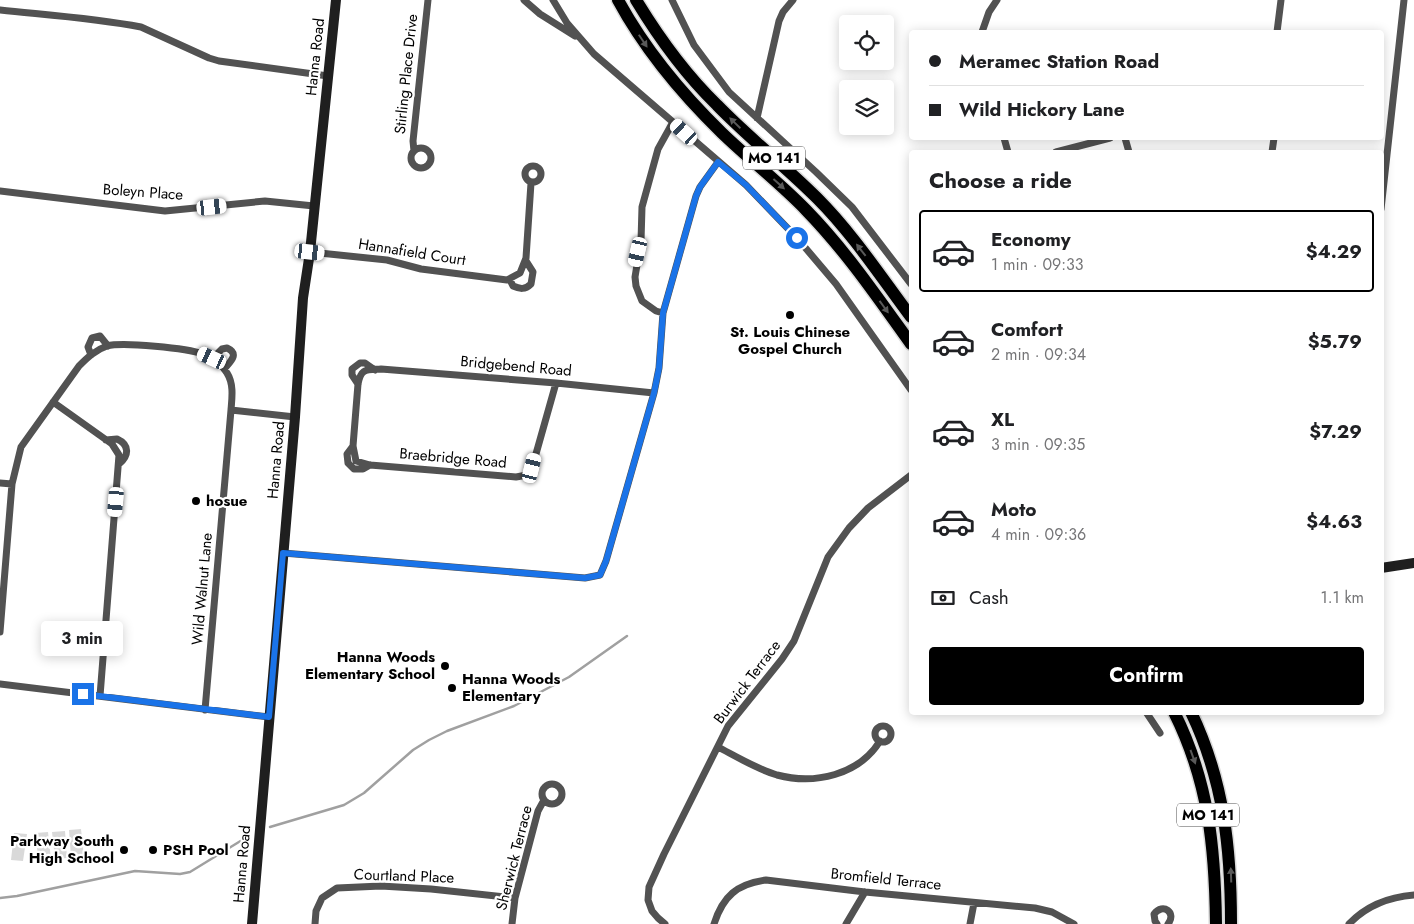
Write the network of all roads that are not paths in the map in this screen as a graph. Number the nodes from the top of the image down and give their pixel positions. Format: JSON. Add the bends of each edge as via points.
{"nodes":[{"id":1,"x":336,"y":0,"type":"edge"},
{"id":2,"x":428,"y":0,"type":"edge"},
{"id":3,"x":524,"y":0,"type":"edge"},
{"id":4,"x":553,"y":0,"type":"edge"},
{"id":5,"x":618,"y":0,"type":"edge"},
{"id":6,"x":636,"y":0,"type":"edge"},
{"id":7,"x":672,"y":0,"type":"edge"},
{"id":8,"x":793,"y":0,"type":"edge"},
{"id":9,"x":997,"y":0,"type":"edge"},
{"id":10,"x":1281,"y":0,"type":"edge"},
{"id":11,"x":1404,"y":0,"type":"edge"},
{"id":12,"x":0,"y":10,"type":"edge"},
{"id":13,"x":983,"y":30,"type":"edge"},
{"id":14,"x":1277,"y":30,"type":"edge"},
{"id":15,"x":582,"y":41,"type":"junction"},
{"id":16,"x":328,"y":76,"type":"junction"},
{"id":17,"x":757,"y":118,"type":"junction"},
{"id":18,"x":673,"y":122,"type":"junction"},
{"id":19,"x":1102,"y":140,"type":"edge"},
{"id":20,"x":1064,"y":150,"type":"edge"},
{"id":21,"x":414,"y":151,"type":"dead end"},
{"id":22,"x":718,"y":162,"type":"junction"},
{"id":23,"x":532,"y":183,"type":"dead end"},
{"id":24,"x":1384,"y":183,"type":"edge"},
{"id":25,"x":0,"y":191,"type":"edge"},
{"id":26,"x":314,"y":206,"type":"junction"},
{"id":27,"x":310,"y":252,"type":"junction"},
{"id":28,"x":526,"y":261,"type":"junction"},
{"id":29,"x":510,"y":280,"type":"junction"},
{"id":30,"x":909,"y":281,"type":"edge"},
{"id":31,"x":663,"y":313,"type":"junction"},
{"id":32,"x":909,"y":314,"type":"edge"},
{"id":33,"x":909,"y":341,"type":"edge"},
{"id":34,"x":108,"y":346,"type":"junction"},
{"id":35,"x":91,"y":355,"type":"junction"},
{"id":36,"x":212,"y":358,"type":"junction"},
{"id":37,"x":224,"y":369,"type":"junction"},
{"id":38,"x":556,"y":383,"type":"junction"},
{"id":39,"x":909,"y":387,"type":"edge"},
{"id":40,"x":654,"y":393,"type":"junction"},
{"id":41,"x":53,"y":402,"type":"junction"},
{"id":42,"x":231,"y":410,"type":"junction"},
{"id":43,"x":295,"y":418,"type":"junction"},
{"id":44,"x":353,"y":446,"type":"junction"},
{"id":45,"x":356,"y":461,"type":"joint"},
{"id":46,"x":370,"y":465,"type":"junction"},
{"id":47,"x":909,"y":477,"type":"edge"},
{"id":48,"x":0,"y":482,"type":"edge"},
{"id":49,"x":12,"y":484,"type":"junction"},
{"id":50,"x":283,"y":553,"type":"junction"},
{"id":51,"x":1414,"y":563,"type":"edge"},
{"id":52,"x":1384,"y":568,"type":"edge"},
{"id":53,"x":2,"y":584,"type":"edge"},
{"id":54,"x":0,"y":632,"type":"edge"},
{"id":55,"x":0,"y":684,"type":"edge"},
{"id":56,"x":100,"y":696,"type":"junction"},
{"id":57,"x":205,"y":710,"type":"junction"},
{"id":58,"x":1148,"y":715,"type":"edge"},
{"id":59,"x":1175,"y":715,"type":"edge"},
{"id":60,"x":1192,"y":715,"type":"edge"},
{"id":61,"x":269,"y":717,"type":"junction"},
{"id":62,"x":1160,"y":733,"type":"dead end"},
{"id":63,"x":880,"y":741,"type":"dead end"},
{"id":64,"x":718,"y":748,"type":"junction"},
{"id":65,"x":544,"y":800,"type":"dead end"},
{"id":66,"x":865,"y":892,"type":"junction"},
{"id":67,"x":1414,"y":895,"type":"edge"},
{"id":68,"x":515,"y":898,"type":"junction"},
{"id":69,"x":974,"y":903,"type":"junction"},
{"id":70,"x":252,"y":924,"type":"edge"},
{"id":71,"x":315,"y":924,"type":"edge"},
{"id":72,"x":512,"y":924,"type":"edge"},
{"id":73,"x":665,"y":924,"type":"edge"},
{"id":74,"x":714,"y":924,"type":"edge"},
{"id":75,"x":846,"y":924,"type":"edge"},
{"id":76,"x":970,"y":924,"type":"edge"},
{"id":77,"x":1074,"y":924,"type":"edge"},
{"id":78,"x":1157,"y":924,"type":"edge"},
{"id":79,"x":1168,"y":924,"type":"edge"},
{"id":80,"x":1216,"y":924,"type":"edge"},
{"id":81,"x":1231,"y":924,"type":"edge"},
{"id":82,"x":1349,"y":924,"type":"edge"}],
"edges":[{"from":1,"to":16,"type":"street","name":"Hanna Road"},
{"from":2,"to":21,"type":"street","name":"Stirling Place Drive"},
{"from":3,"to":15,"type":"street"},
{"from":4,"to":15,"type":"street"},
{"from":5,"to":33,"type":"highway","number":"MO 141","one_way":true,"via":[[651,52],[685,94],[823,228]]},
{"from":32,"to":6,"type":"highway","number":"MO 141","one_way":true,"via":[[835,218],[696,83]]},
{"from":7,"to":17,"type":"street","via":[[685,30],[705,61],[729,92]]},
{"from":8,"to":17,"type":"street","via":[[779,21]]},
{"from":9,"to":13,"type":"street"},
{"from":10,"to":14,"type":"street"},
{"from":11,"to":24,"type":"street"},
{"from":12,"to":16,"type":"street","via":[[141,27],[219,61]]},
{"from":15,"to":18,"type":"street"},
{"from":16,"to":26,"type":"street","name":"Hanna Road"},
{"from":17,"to":30,"type":"street","via":[[852,207]]},
{"from":18,"to":22,"type":"street"},
{"from":18,"to":31,"type":"street","via":[[658,149],[642,208],[635,277],[642,301]]},
{"from":19,"to":20,"type":"street"},
{"from":22,"to":31,"type":"street","via":[[696,196]]},
{"from":22,"to":39,"type":"street","via":[[746,185],[797,238],[836,284]]},
{"from":23,"to":28,"type":"street","name":"Hannafield Court"},
{"from":25,"to":26,"type":"street","name":"Boleyn Place","via":[[165,211],[265,201]]},
{"from":26,"to":27,"type":"street","name":"Hanna Road"},
{"from":27,"to":29,"type":"street","name":"Hannafield Court","via":[[387,260]]},
{"from":27,"to":43,"type":"street","name":"Hanna Road","via":[[303,298]]},
{"from":28,"to":29,"type":"street","via":[[520,273]]},
{"from":28,"to":29,"type":"street","name":"Hannafield Court","via":[[533,272],[531,284],[520,289]]},
{"from":31,"to":40,"type":"street"},
{"from":34,"to":35,"type":"street"},
{"from":34,"to":35,"type":"street","via":[[100,336],[92,338],[88,343]]},
{"from":34,"to":36,"type":"street","via":[[142,346],[194,352]]},
{"from":35,"to":41,"type":"street"},
{"from":36,"to":37,"type":"street"},
{"from":36,"to":37,"type":"street","via":[[222,349],[232,350],[233,359]]},
{"from":37,"to":42,"type":"street","name":"Wild Walnut Lane","via":[[231,381]]},
{"from":38,"to":40,"type":"street","name":"Bridgebend Road"},
{"from":38,"to":44,"type":"street","name":"Bridgebend Road","via":[[364,371],[358,384]]},
{"from":38,"to":46,"type":"street","name":"Braebridge Road","via":[[532,468],[527,475],[516,477]]},
{"from":40,"to":50,"type":"street","via":[[606,561],[600,575],[594,578]]},
{"from":41,"to":49,"type":"street","via":[[21,447]]},
{"from":41,"to":56,"type":"street","via":[[106,440],[119,455]]},
{"from":42,"to":43,"type":"street"},
{"from":42,"to":57,"type":"street","name":"Wild Walnut Lane"},
{"from":43,"to":50,"type":"street","name":"Hanna Road"},
{"from":44,"to":45,"type":"street","name":"Bridgebend Road"},
{"from":44,"to":46,"type":"street","name":"Braebridge Road","via":[[347,454],[348,463],[354,469],[362,470]]},
{"from":45,"to":46,"type":"street","name":"Braebridge Road"},
{"from":47,"to":64,"type":"street","name":"Burwick Terrace","via":[[868,508],[828,557],[794,641],[728,726]]},
{"from":48,"to":49,"type":"street"},
{"from":49,"to":53,"type":"street"},
{"from":50,"to":61,"type":"street","name":"Hanna Road"},
{"from":51,"to":52,"type":"street"},
{"from":53,"to":54,"type":"street"},
{"from":55,"to":56,"type":"street"},
{"from":56,"to":57,"type":"street"},
{"from":57,"to":61,"type":"street"},
{"from":58,"to":62,"type":"street"},
{"from":59,"to":80,"type":"highway","number":"MO 141","one_way":true,"via":[[1196,766],[1209,820],[1215,866]]},
{"from":81,"to":60,"type":"highway","number":"MO 141","one_way":true,"via":[[1230,854],[1225,817],[1215,773]]},
{"from":61,"to":70,"type":"street","name":"Hanna Road"},
{"from":63,"to":64,"type":"street","via":[[871,754],[855,766],[814,778],[778,775]]},
{"from":64,"to":73,"type":"street","name":"Burwick Terrace","via":[[650,887],[648,900],[652,911]]},
{"from":65,"to":68,"type":"street","name":"Sherwick Terrace","via":[[538,811]]},
{"from":66,"to":69,"type":"street","name":"Bromfield Terrace"},
{"from":66,"to":74,"type":"street","name":"Bromfield Terrace","via":[[779,880],[750,882],[727,898]]},
{"from":66,"to":75,"type":"street"},
{"from":67,"to":82,"type":"street","via":[[1384,900]]},
{"from":68,"to":71,"type":"street","name":"Courtland Place","via":[[398,887],[337,888],[322,898]]},
{"from":68,"to":72,"type":"street","name":"Sherwick Terrace"},
{"from":69,"to":76,"type":"street"},
{"from":69,"to":77,"type":"street","name":"Bromfield Terrace","via":[[1035,908],[1052,912]]},
{"from":78,"to":79,"type":"street","via":[[1154,914],[1162,908],[1171,914]]}]}
